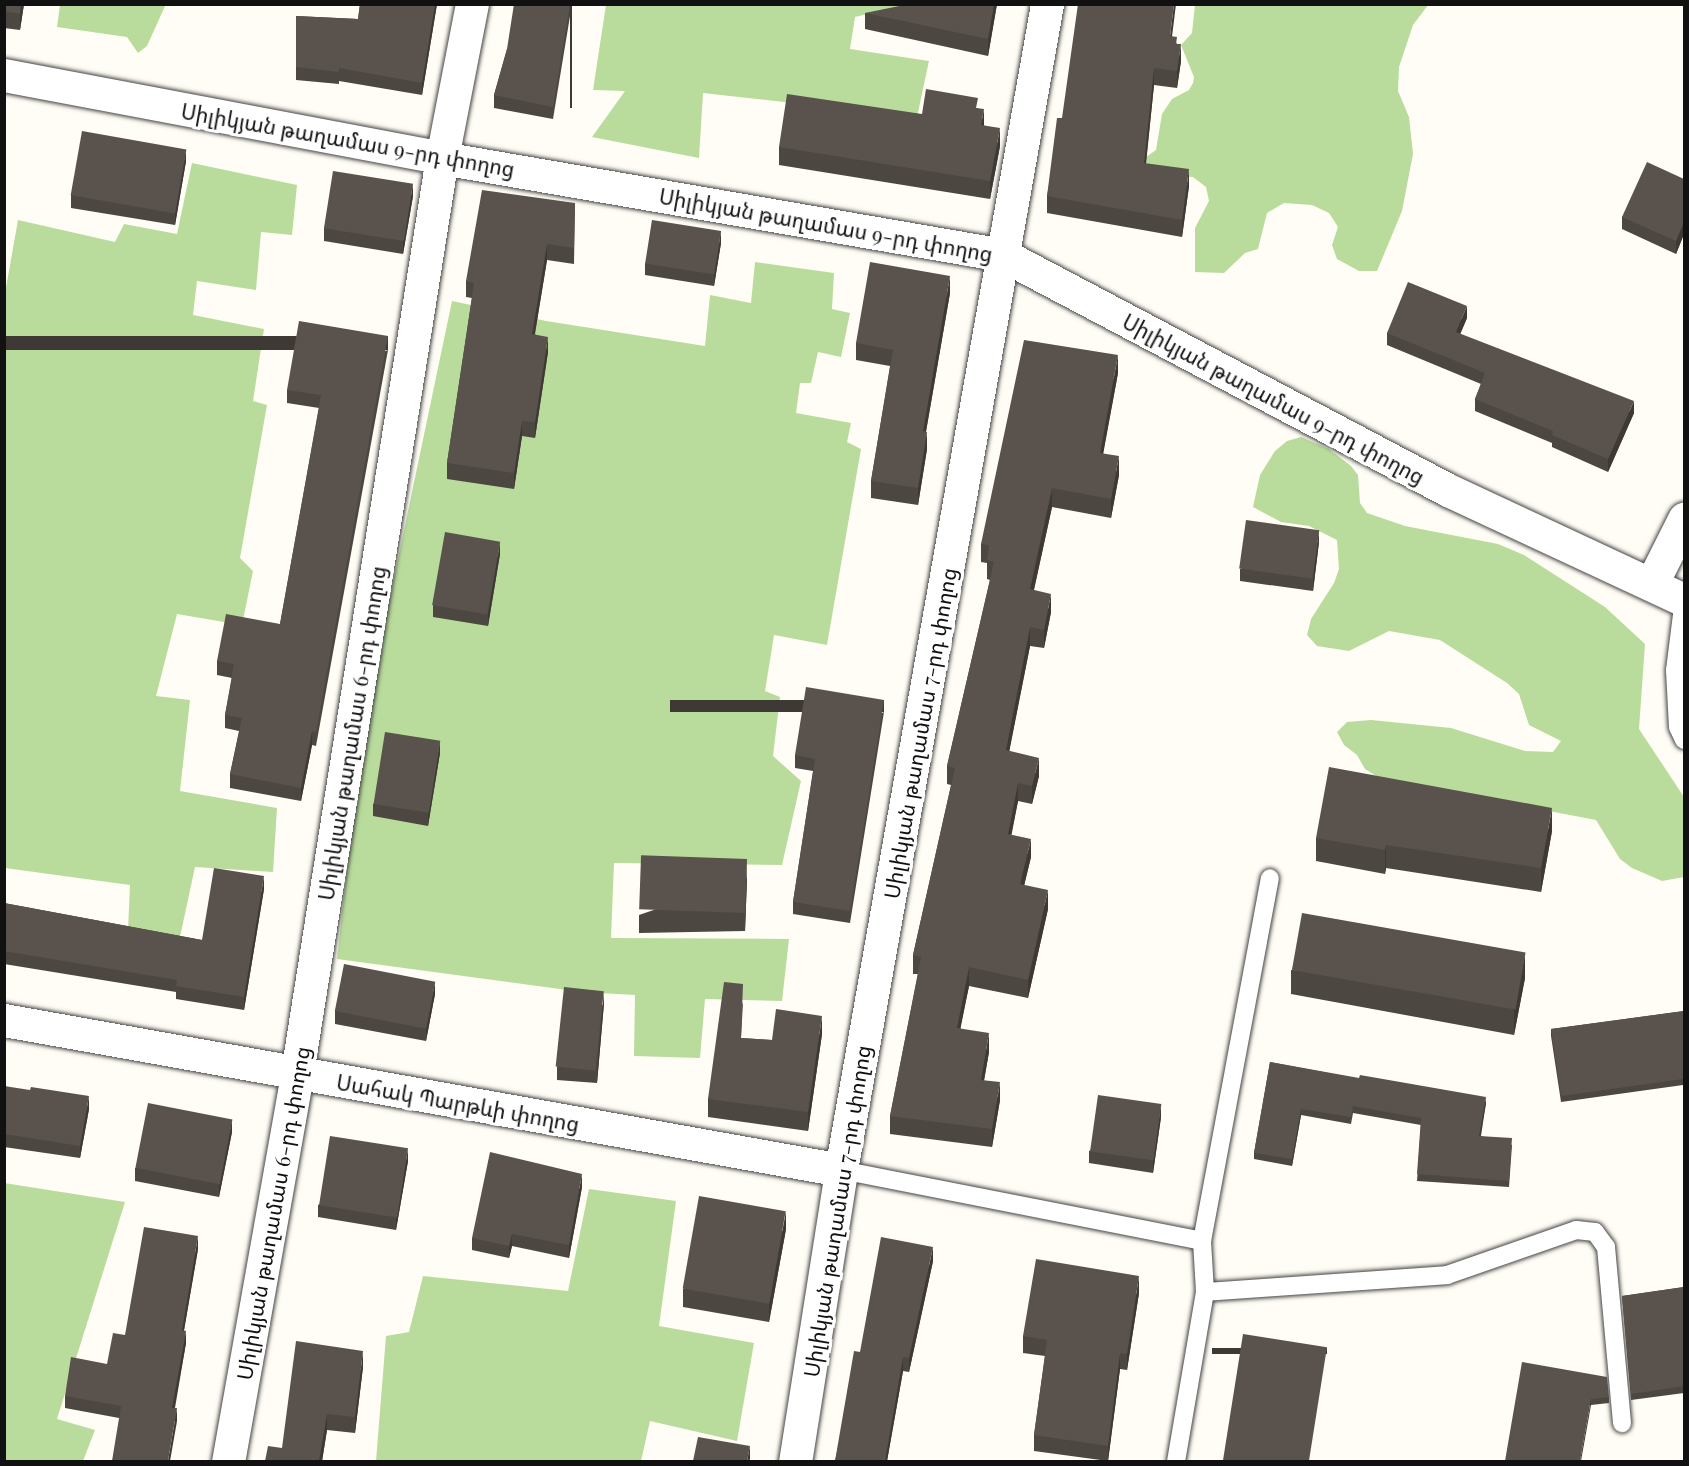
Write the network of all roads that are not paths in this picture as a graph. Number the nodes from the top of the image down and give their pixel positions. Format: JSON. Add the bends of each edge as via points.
{"nodes":[{"id":1,"x":472,"y":4,"type":"edge"},
{"id":2,"x":1047,"y":4,"type":"edge"},
{"id":3,"x":4,"y":75,"type":"edge"},
{"id":4,"x":442,"y":158,"type":"junction"},
{"id":5,"x":1003,"y":255,"type":"junction"},
{"id":6,"x":1684,"y":519,"type":"edge"},
{"id":7,"x":1652,"y":583,"type":"junction"},
{"id":8,"x":1684,"y":600,"type":"edge"},
{"id":9,"x":1684,"y":740,"type":"edge"},
{"id":10,"x":1270,"y":878,"type":"dead end"},
{"id":11,"x":4,"y":1020,"type":"edge"},
{"id":12,"x":297,"y":1073,"type":"junction"},
{"id":13,"x":841,"y":1170,"type":"junction"},
{"id":14,"x":1202,"y":1241,"type":"junction"},
{"id":15,"x":1205,"y":1292,"type":"junction"},
{"id":16,"x":1622,"y":1423,"type":"dead end"},
{"id":17,"x":228,"y":1461,"type":"edge"},
{"id":18,"x":795,"y":1461,"type":"edge"},
{"id":19,"x":1176,"y":1461,"type":"edge"}],
"edges":[{"from":1,"to":4,"type":"street","name":"Սիլիկյան թաղամաս 6-րդ փողոց"},
{"from":2,"to":5,"type":"street","name":"Սիլիկյան թաղամաս 7-րդ փողոց"},
{"from":3,"to":4,"type":"street","name":"Սիլիկյան թաղամաս 9-րդ փողոց"},
{"from":4,"to":5,"type":"street","name":"Սիլիկյան թաղամաս 9-րդ փողոց"},
{"from":4,"to":12,"type":"street","name":"Սիլիկյան թաղամաս 6-րդ փողոց"},
{"from":5,"to":7,"type":"street","name":"Սիլիկյան թաղամաս 9-րդ փողոց","via":[[1448,490]]},
{"from":5,"to":13,"type":"street","name":"Սիլիկյան թաղամաս 7-րդ փողոց"},
{"from":6,"to":7,"type":"street"},
{"from":7,"to":8,"type":"street","name":"Սիլիկյան թաղամաս 9-րդ փողոց"},
{"from":8,"to":9,"type":"lane","via":[[1675,670],[1678,727]]},
{"from":10,"to":14,"type":"lane"},
{"from":11,"to":12,"type":"street","name":"Սահակ Պարթևի փողոց"},
{"from":12,"to":13,"type":"street","name":"Սահակ Պարթևի փողոց"},
{"from":12,"to":17,"type":"street","name":"Սիլիկյան թաղամաս 6-րդ փողոց"},
{"from":13,"to":14,"type":"lane"},
{"from":13,"to":18,"type":"street","name":"Սիլիկյան թաղամաս 7-րդ փողոց"},
{"from":14,"to":15,"type":"lane"},
{"from":15,"to":16,"type":"lane","via":[[1447,1275],[1576,1230],[1595,1232],[1606,1247]]},
{"from":15,"to":19,"type":"lane"}]}
